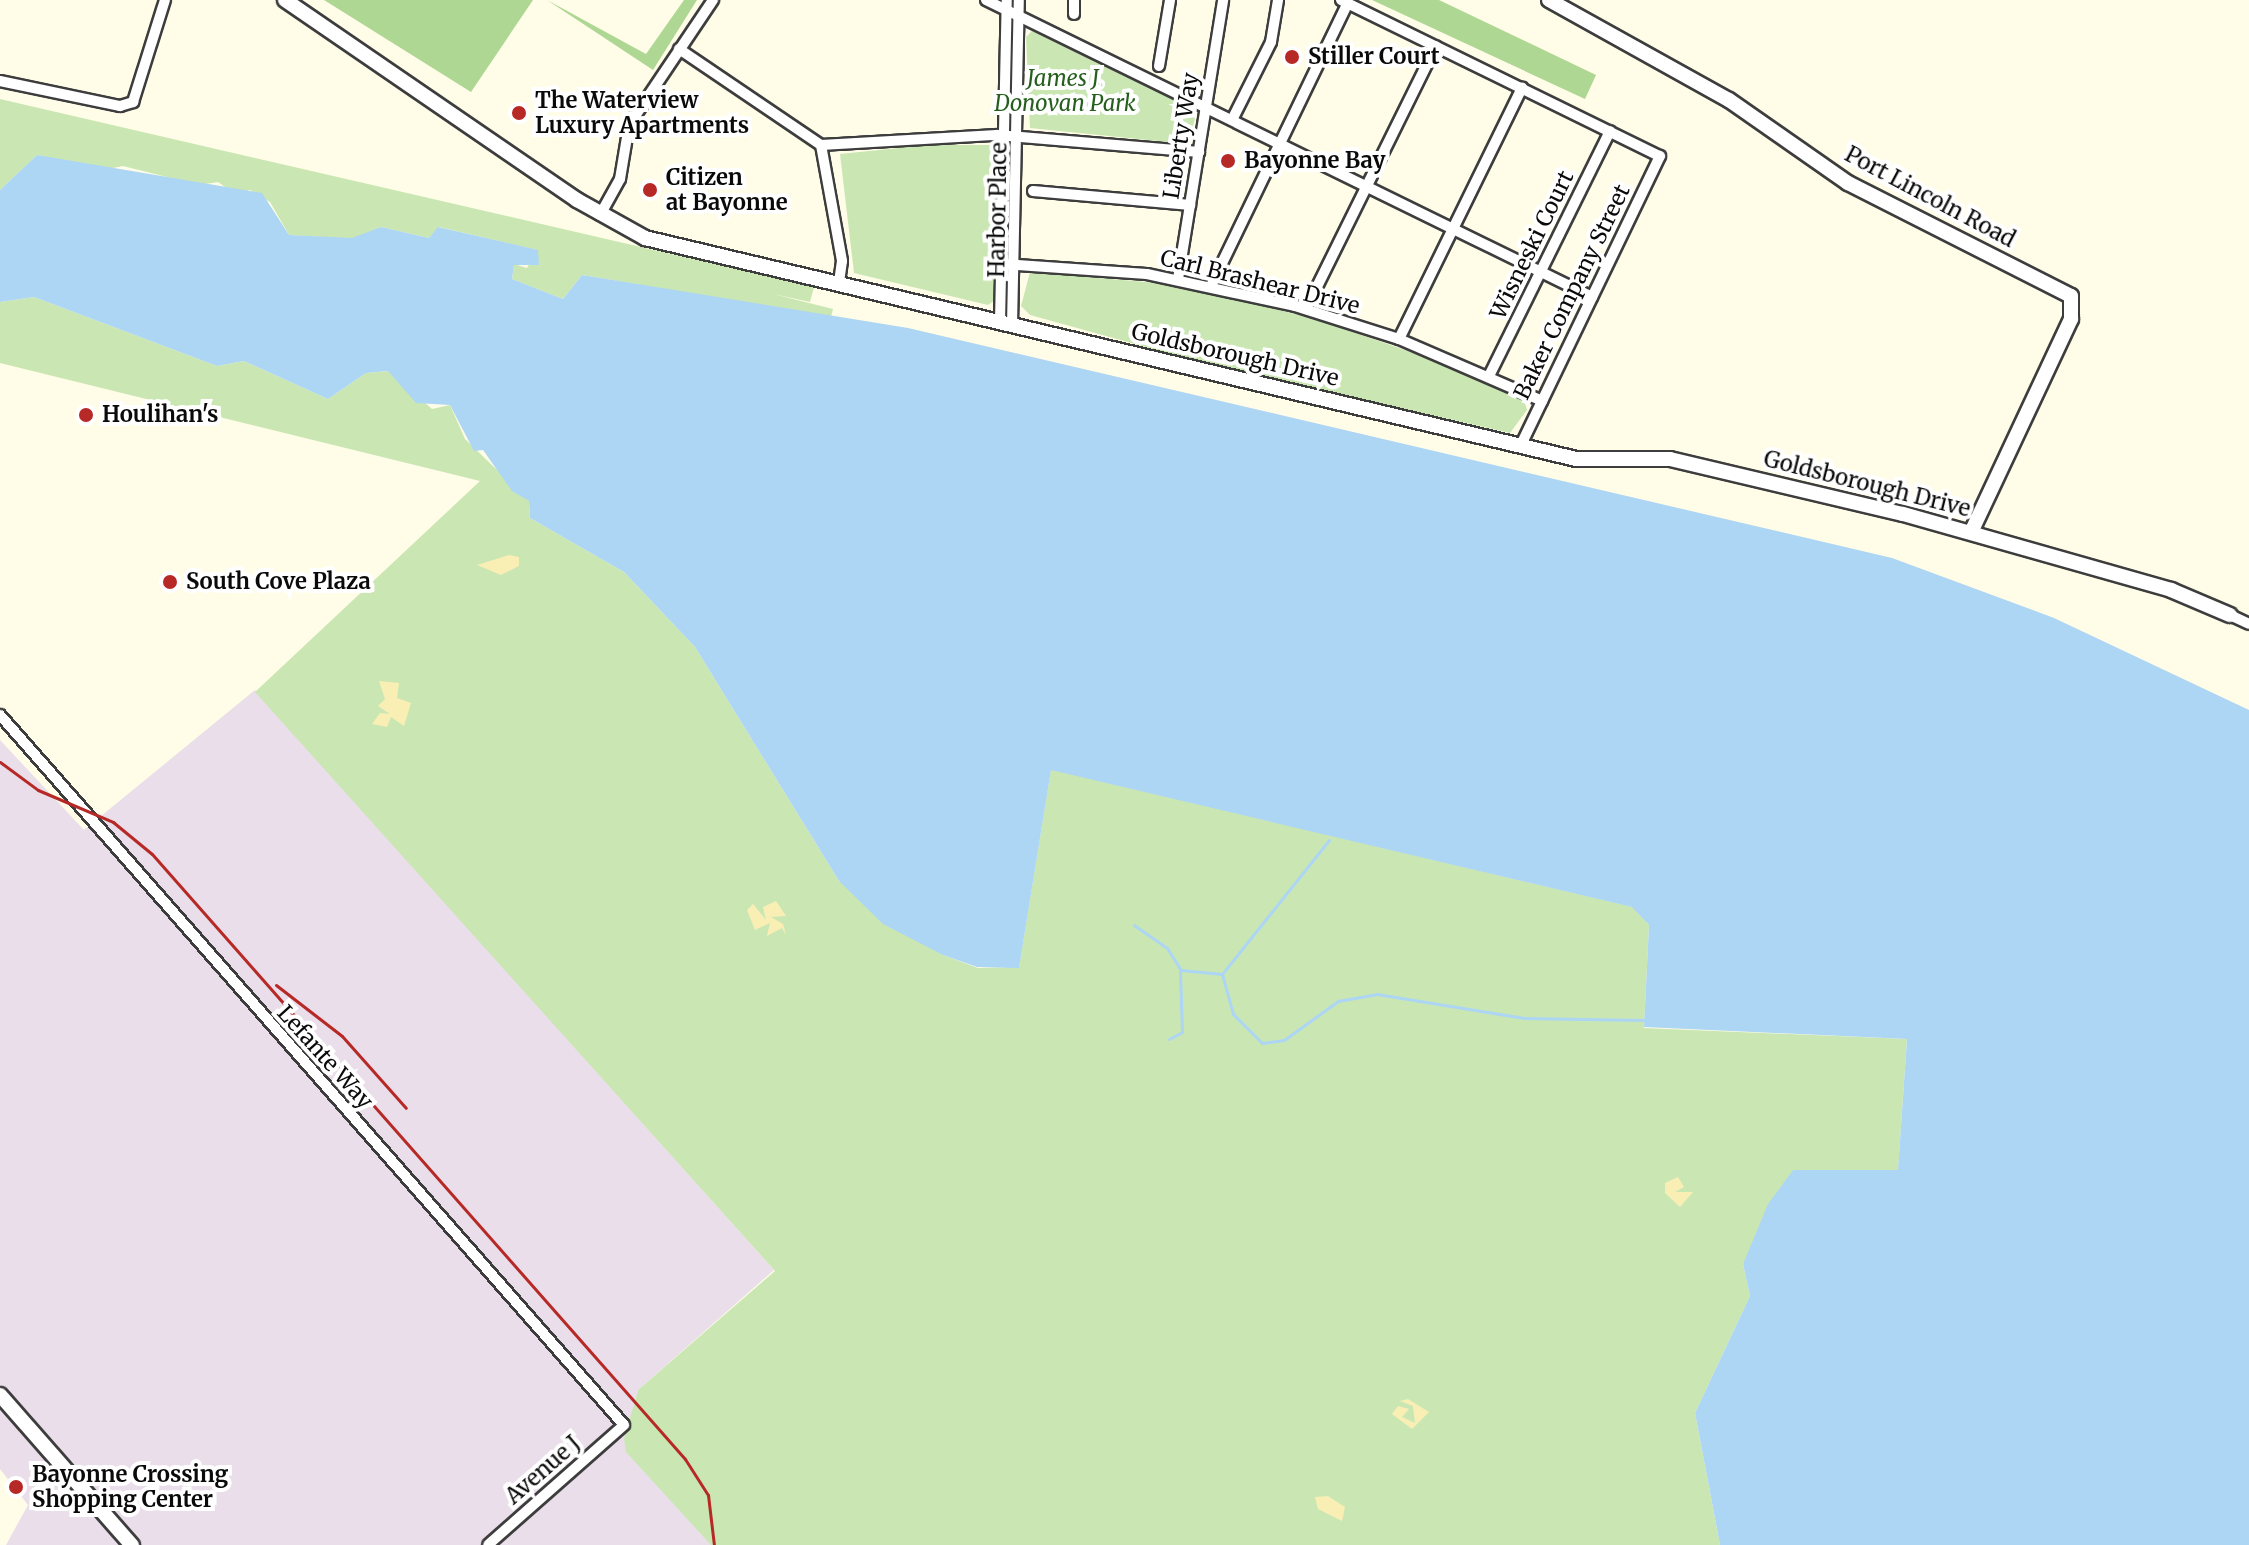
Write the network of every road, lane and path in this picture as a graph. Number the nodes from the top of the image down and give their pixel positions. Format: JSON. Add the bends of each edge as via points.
{"nodes":[{"id":1,"x":165,"y":0,"type":"edge"},
{"id":2,"x":285,"y":0,"type":"edge"},
{"id":3,"x":713,"y":0,"type":"edge"},
{"id":4,"x":986,"y":0,"type":"edge"},
{"id":5,"x":1019,"y":0,"type":"edge"},
{"id":6,"x":1074,"y":0,"type":"edge"},
{"id":7,"x":1170,"y":0,"type":"edge"},
{"id":8,"x":1223,"y":0,"type":"edge"},
{"id":9,"x":1278,"y":0,"type":"edge"},
{"id":10,"x":1549,"y":0,"type":"edge"},
{"id":11,"x":1344,"y":2,"type":"edge"},
{"id":12,"x":1007,"y":5,"type":"edge"},
{"id":13,"x":1074,"y":14,"type":"dead end"},
{"id":14,"x":1019,"y":16,"type":"junction"},
{"id":15,"x":1436,"y":46,"type":"junction"},
{"id":16,"x":679,"y":49,"type":"junction"},
{"id":17,"x":1159,"y":66,"type":"dead end"},
{"id":18,"x":0,"y":81,"type":"edge"},
{"id":19,"x":1522,"y":88,"type":"junction"},
{"id":20,"x":1206,"y":107,"type":"junction"},
{"id":21,"x":1232,"y":120,"type":"junction"},
{"id":22,"x":1610,"y":131,"type":"junction"},
{"id":23,"x":1005,"y":135,"type":"junction"},
{"id":24,"x":1019,"y":135,"type":"junction"},
{"id":25,"x":1279,"y":144,"type":"junction"},
{"id":26,"x":821,"y":145,"type":"junction"},
{"id":27,"x":1199,"y":152,"type":"junction"},
{"id":28,"x":1367,"y":186,"type":"junction"},
{"id":29,"x":1033,"y":191,"type":"dead end"},
{"id":30,"x":1190,"y":205,"type":"junction"},
{"id":31,"x":600,"y":215,"type":"junction"},
{"id":32,"x":1453,"y":229,"type":"junction"},
{"id":33,"x":1003,"y":264,"type":"junction"},
{"id":34,"x":1017,"y":265,"type":"junction"},
{"id":35,"x":1541,"y":272,"type":"junction"},
{"id":36,"x":1178,"y":279,"type":"junction"},
{"id":37,"x":839,"y":283,"type":"junction"},
{"id":38,"x":1211,"y":286,"type":"junction"},
{"id":39,"x":1592,"y":297,"type":"junction"},
{"id":40,"x":1306,"y":309,"type":"junction"},
{"id":41,"x":1006,"y":323,"type":"junction"},
{"id":42,"x":1399,"y":339,"type":"junction"},
{"id":43,"x":1489,"y":376,"type":"junction"},
{"id":44,"x":1542,"y":401,"type":"junction"},
{"id":45,"x":1521,"y":445,"type":"junction"},
{"id":46,"x":1971,"y":532,"type":"junction"},
{"id":47,"x":2230,"y":615,"type":"joint"},
{"id":48,"x":2249,"y":624,"type":"edge"},
{"id":49,"x":0,"y":715,"type":"edge"},
{"id":50,"x":0,"y":1395,"type":"edge"},
{"id":51,"x":624,"y":1425,"type":"joint"},
{"id":52,"x":132,"y":1545,"type":"edge"},
{"id":53,"x":488,"y":1545,"type":"edge"}],
"edges":[{"from":1,"to":18,"type":"street","via":[[142,90],[120,106]]},
{"from":2,"to":31,"type":"street","name":"Goldsborough Drive"},
{"from":3,"to":16,"type":"street"},
{"from":4,"to":12,"type":"street"},
{"from":5,"to":14,"type":"street","name":"Harbor Place"},
{"from":6,"to":13,"type":"street"},
{"from":7,"to":17,"type":"street"},
{"from":8,"to":20,"type":"street","name":"Liberty Way"},
{"from":9,"to":21,"type":"street","via":[[1271,42]]},
{"from":10,"to":46,"type":"street","name":"Port Lincoln Road","via":[[1729,100],[1848,183],[2071,296],[2071,319]]},
{"from":11,"to":15,"type":"street"},
{"from":11,"to":25,"type":"street"},
{"from":12,"to":14,"type":"street"},
{"from":12,"to":23,"type":"street","name":"Harbor Place"},
{"from":14,"to":20,"type":"street"},
{"from":14,"to":24,"type":"street","name":"Harbor Place"},
{"from":15,"to":19,"type":"street"},
{"from":15,"to":28,"type":"street"},
{"from":16,"to":26,"type":"street"},
{"from":16,"to":31,"type":"street","via":[[629,125],[620,179]]},
{"from":19,"to":22,"type":"street"},
{"from":19,"to":32,"type":"street"},
{"from":20,"to":21,"type":"street"},
{"from":20,"to":27,"type":"street","name":"Liberty Way"},
{"from":21,"to":25,"type":"street"},
{"from":22,"to":35,"type":"street","name":"Wisneski Court"},
{"from":22,"to":39,"type":"street","name":"Baker Company Street","via":[[1660,156]]},
{"from":23,"to":24,"type":"street"},
{"from":23,"to":26,"type":"street"},
{"from":23,"to":33,"type":"street","name":"Harbor Place"},
{"from":24,"to":27,"type":"street"},
{"from":24,"to":34,"type":"street","name":"Harbor Place"},
{"from":25,"to":28,"type":"street"},
{"from":25,"to":38,"type":"street"},
{"from":26,"to":37,"type":"street","via":[[842,261]]},
{"from":27,"to":30,"type":"street","name":"Liberty Way"},
{"from":28,"to":32,"type":"street"},
{"from":28,"to":40,"type":"street"},
{"from":29,"to":30,"type":"street"},
{"from":30,"to":36,"type":"street","name":"Liberty Way"},
{"from":31,"to":37,"type":"street","name":"Goldsborough Drive","via":[[645,238]]},
{"from":32,"to":35,"type":"street"},
{"from":32,"to":42,"type":"street"},
{"from":33,"to":34,"type":"street","name":"Carl Brashear Drive"},
{"from":33,"to":41,"type":"street","name":"Harbor Place"},
{"from":34,"to":36,"type":"street","name":"Carl Brashear Drive"},
{"from":34,"to":41,"type":"street","name":"Harbor Place"},
{"from":35,"to":39,"type":"street"},
{"from":35,"to":43,"type":"street","name":"Wisneski Court"},
{"from":36,"to":38,"type":"street","name":"Carl Brashear Drive"},
{"from":37,"to":41,"type":"street","name":"Goldsborough Drive"},
{"from":38,"to":40,"type":"street","name":"Carl Brashear Drive"},
{"from":39,"to":44,"type":"street","name":"Baker Company Street"},
{"from":40,"to":42,"type":"street","name":"Carl Brashear Drive"},
{"from":41,"to":45,"type":"street","name":"Goldsborough Drive"},
{"from":42,"to":43,"type":"street","name":"Carl Brashear Drive"},
{"from":43,"to":44,"type":"street","name":"Carl Brashear Drive"},
{"from":44,"to":45,"type":"street","name":"Baker Company Street"},
{"from":45,"to":46,"type":"street","name":"Goldsborough Drive","via":[[1594,461],[1670,459]]},
{"from":46,"to":47,"type":"street","name":"Goldsborough Drive","via":[[2171,590]]},
{"from":47,"to":48,"type":"street"},
{"from":49,"to":51,"type":"street","name":"Lefante Way"},
{"from":50,"to":52,"type":"street"},
{"from":51,"to":53,"type":"street","name":"Avenue J"}]}
